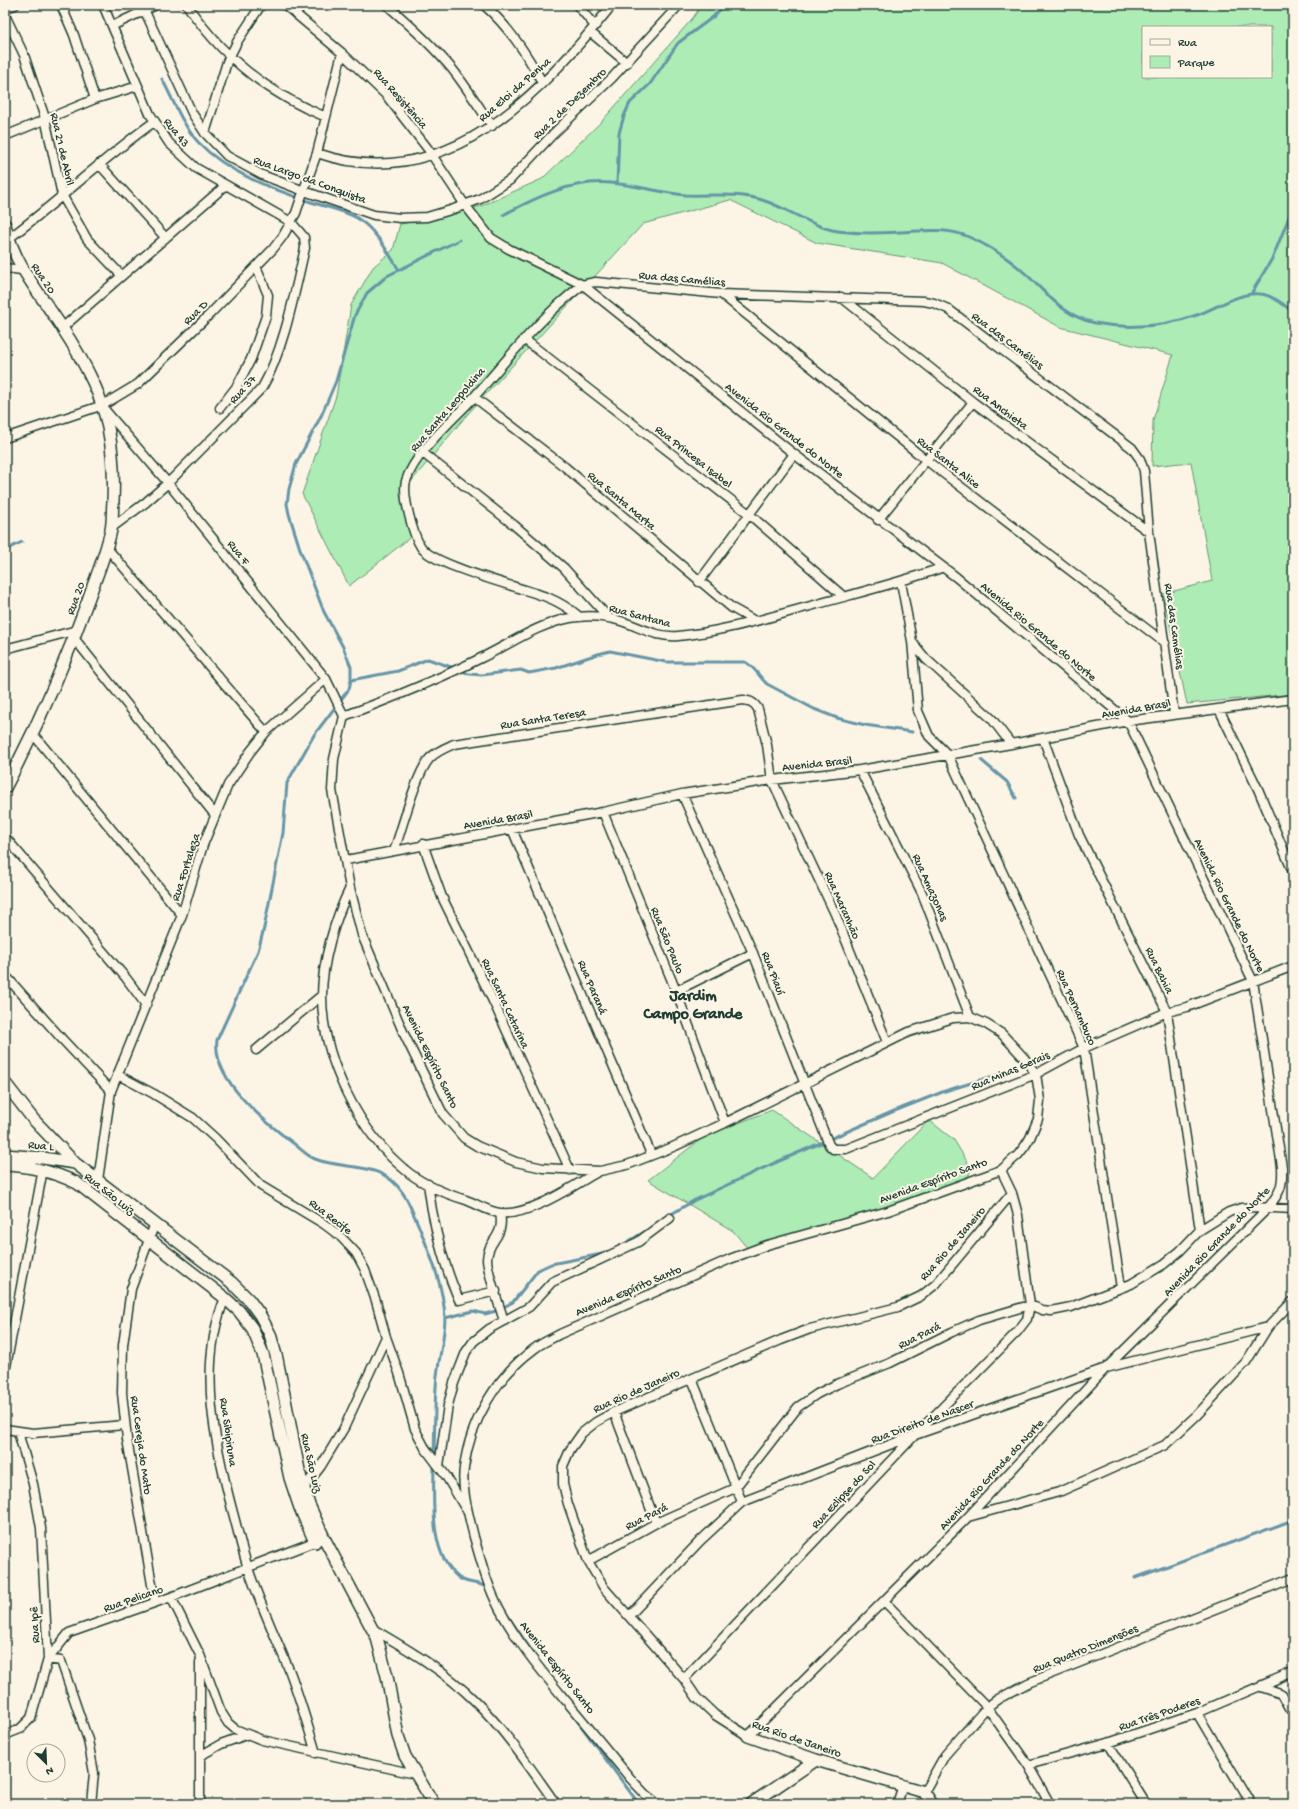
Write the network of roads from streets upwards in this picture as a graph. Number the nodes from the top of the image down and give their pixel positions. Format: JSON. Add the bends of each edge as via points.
{"nodes":[{"id":1,"x":15,"y":5,"type":"edge"},
{"id":2,"x":61,"y":5,"type":"edge"},
{"id":3,"x":103,"y":5,"type":"edge"},
{"id":4,"x":156,"y":5,"type":"edge"},
{"id":5,"x":187,"y":5,"type":"edge"},
{"id":6,"x":261,"y":5,"type":"edge"},
{"id":7,"x":285,"y":5,"type":"edge"},
{"id":8,"x":387,"y":5,"type":"edge"},
{"id":9,"x":484,"y":5,"type":"edge"},
{"id":10,"x":577,"y":5,"type":"edge"},
{"id":11,"x":612,"y":5,"type":"edge"},
{"id":12,"x":678,"y":5,"type":"edge"},
{"id":13,"x":5,"y":8,"type":"edge"},
{"id":14,"x":144,"y":8,"type":"edge"},
{"id":15,"x":5,"y":15,"type":"edge"},
{"id":16,"x":112,"y":26,"type":"junction"},
{"id":17,"x":593,"y":29,"type":"junction"},
{"id":18,"x":342,"y":53,"type":"junction"},
{"id":19,"x":230,"y":56,"type":"junction"},
{"id":20,"x":627,"y":63,"type":"junction"},
{"id":21,"x":542,"y":82,"type":"junction"},
{"id":22,"x":138,"y":86,"type":"junction"},
{"id":23,"x":95,"y":99,"type":"junction"},
{"id":24,"x":326,"y":117,"type":"junction"},
{"id":25,"x":45,"y":118,"type":"junction"},
{"id":26,"x":154,"y":122,"type":"junction"},
{"id":27,"x":492,"y":126,"type":"junction"},
{"id":28,"x":205,"y":133,"type":"junction"},
{"id":29,"x":5,"y":136,"type":"edge"},
{"id":30,"x":316,"y":153,"type":"junction"},
{"id":31,"x":433,"y":156,"type":"junction"},
{"id":32,"x":99,"y":164,"type":"junction"},
{"id":33,"x":225,"y":186,"type":"junction"},
{"id":34,"x":304,"y":191,"type":"junction"},
{"id":35,"x":62,"y":195,"type":"junction"},
{"id":36,"x":465,"y":205,"type":"junction"},
{"id":37,"x":291,"y":222,"type":"junction"},
{"id":38,"x":5,"y":225,"type":"edge"},
{"id":39,"x":165,"y":238,"type":"junction"},
{"id":40,"x":8,"y":239,"type":"junction"},
{"id":41,"x":256,"y":266,"type":"junction"},
{"id":42,"x":5,"y":268,"type":"edge"},
{"id":43,"x":22,"y":270,"type":"junction"},
{"id":44,"x":121,"y":275,"type":"junction"},
{"id":45,"x":583,"y":285,"type":"junction"},
{"id":46,"x":721,"y":294,"type":"junction"},
{"id":47,"x":841,"y":297,"type":"junction"},
{"id":48,"x":62,"y":328,"type":"junction"},
{"id":49,"x":524,"y":339,"type":"junction"},
{"id":50,"x":474,"y":397,"type":"junction"},
{"id":51,"x":973,"y":402,"type":"junction"},
{"id":52,"x":104,"y":407,"type":"junction"},
{"id":53,"x":220,"y":408,"type":"dead end"},
{"id":54,"x":5,"y":438,"type":"edge"},
{"id":55,"x":422,"y":453,"type":"junction"},
{"id":56,"x":794,"y":454,"type":"junction"},
{"id":57,"x":926,"y":460,"type":"junction"},
{"id":58,"x":168,"y":483,"type":"junction"},
{"id":59,"x":749,"y":514,"type":"junction"},
{"id":60,"x":878,"y":520,"type":"junction"},
{"id":61,"x":111,"y":528,"type":"junction"},
{"id":62,"x":1149,"y":532,"type":"junction"},
{"id":63,"x":107,"y":548,"type":"junction"},
{"id":64,"x":941,"y":568,"type":"junction"},
{"id":65,"x":700,"y":582,"type":"junction"},
{"id":66,"x":901,"y":582,"type":"junction"},
{"id":67,"x":844,"y":597,"type":"junction"},
{"id":68,"x":580,"y":617,"type":"junction"},
{"id":69,"x":608,"y":618,"type":"junction"},
{"id":70,"x":755,"y":621,"type":"junction"},
{"id":71,"x":76,"y":634,"type":"junction"},
{"id":72,"x":912,"y":641,"type":"junction"},
{"id":73,"x":1165,"y":643,"type":"junction"},
{"id":74,"x":5,"y":649,"type":"edge"},
{"id":75,"x":326,"y":679,"type":"junction"},
{"id":76,"x":1293,"y":699,"type":"edge"},
{"id":77,"x":758,"y":709,"type":"joint"},
{"id":78,"x":1219,"y":709,"type":"junction"},
{"id":79,"x":1174,"y":714,"type":"junction"},
{"id":80,"x":344,"y":716,"type":"junction"},
{"id":81,"x":1128,"y":721,"type":"junction"},
{"id":82,"x":266,"y":732,"type":"junction"},
{"id":83,"x":33,"y":734,"type":"junction"},
{"id":84,"x":1043,"y":738,"type":"junction"},
{"id":85,"x":1012,"y":744,"type":"junction"},
{"id":86,"x":948,"y":755,"type":"junction"},
{"id":87,"x":860,"y":770,"type":"junction"},
{"id":88,"x":772,"y":780,"type":"junction"},
{"id":89,"x":5,"y":788,"type":"edge"},
{"id":90,"x":682,"y":794,"type":"junction"},
{"id":91,"x":603,"y":812,"type":"junction"},
{"id":92,"x":215,"y":815,"type":"junction"},
{"id":93,"x":512,"y":829,"type":"junction"},
{"id":94,"x":5,"y":837,"type":"edge"},
{"id":95,"x":423,"y":844,"type":"junction"},
{"id":96,"x":394,"y":851,"type":"junction"},
{"id":97,"x":346,"y":860,"type":"junction"},
{"id":98,"x":1293,"y":872,"type":"edge"},
{"id":99,"x":350,"y":888,"type":"junction"},
{"id":100,"x":182,"y":915,"type":"junction"},
{"id":101,"x":753,"y":953,"type":"junction"},
{"id":102,"x":1293,"y":966,"type":"edge"},
{"id":103,"x":5,"y":975,"type":"edge"},
{"id":104,"x":1253,"y":981,"type":"junction"},
{"id":105,"x":676,"y":991,"type":"junction"},
{"id":106,"x":322,"y":995,"type":"junction"},
{"id":107,"x":146,"y":1005,"type":"junction"},
{"id":108,"x":1167,"y":1012,"type":"junction"},
{"id":109,"x":970,"y":1017,"type":"junction"},
{"id":110,"x":887,"y":1042,"type":"junction"},
{"id":111,"x":1084,"y":1048,"type":"junction"},
{"id":112,"x":256,"y":1050,"type":"dead end"},
{"id":113,"x":1036,"y":1074,"type":"junction"},
{"id":114,"x":118,"y":1075,"type":"junction"},
{"id":115,"x":5,"y":1082,"type":"edge"},
{"id":116,"x":804,"y":1084,"type":"junction"},
{"id":117,"x":111,"y":1091,"type":"junction"},
{"id":118,"x":725,"y":1123,"type":"junction"},
{"id":119,"x":846,"y":1149,"type":"joint"},
{"id":120,"x":652,"y":1154,"type":"junction"},
{"id":121,"x":5,"y":1155,"type":"edge"},
{"id":122,"x":75,"y":1163,"type":"junction"},
{"id":123,"x":5,"y":1165,"type":"edge"},
{"id":124,"x":43,"y":1170,"type":"junction"},
{"id":125,"x":570,"y":1170,"type":"junction"},
{"id":126,"x":1001,"y":1170,"type":"junction"},
{"id":127,"x":600,"y":1171,"type":"junction"},
{"id":128,"x":98,"y":1180,"type":"junction"},
{"id":129,"x":428,"y":1184,"type":"junction"},
{"id":130,"x":1012,"y":1193,"type":"junction"},
{"id":131,"x":1268,"y":1208,"type":"junction"},
{"id":132,"x":1293,"y":1209,"type":"edge"},
{"id":133,"x":500,"y":1213,"type":"junction"},
{"id":134,"x":670,"y":1218,"type":"dead end"},
{"id":135,"x":154,"y":1223,"type":"junction"},
{"id":136,"x":1200,"y":1230,"type":"junction"},
{"id":137,"x":148,"y":1239,"type":"junction"},
{"id":138,"x":1121,"y":1288,"type":"junction"},
{"id":139,"x":496,"y":1292,"type":"junction"},
{"id":140,"x":225,"y":1298,"type":"junction"},
{"id":141,"x":1293,"y":1301,"type":"edge"},
{"id":142,"x":1030,"y":1305,"type":"junction"},
{"id":143,"x":504,"y":1321,"type":"junction"},
{"id":144,"x":1268,"y":1327,"type":"junction"},
{"id":145,"x":386,"y":1337,"type":"junction"},
{"id":146,"x":1106,"y":1368,"type":"junction"},
{"id":147,"x":5,"y":1372,"type":"edge"},
{"id":148,"x":692,"y":1379,"type":"junction"},
{"id":149,"x":614,"y":1412,"type":"junction"},
{"id":150,"x":124,"y":1425,"type":"junction"},
{"id":151,"x":5,"y":1429,"type":"edge"},
{"id":152,"x":18,"y":1432,"type":"junction"},
{"id":153,"x":915,"y":1435,"type":"junction"},
{"id":154,"x":439,"y":1466,"type":"junction"},
{"id":155,"x":735,"y":1488,"type":"junction"},
{"id":156,"x":304,"y":1489,"type":"junction"},
{"id":157,"x":742,"y":1502,"type":"junction"},
{"id":158,"x":469,"y":1514,"type":"junction"},
{"id":159,"x":968,"y":1517,"type":"junction"},
{"id":160,"x":656,"y":1523,"type":"junction"},
{"id":161,"x":320,"y":1540,"type":"junction"},
{"id":162,"x":588,"y":1561,"type":"junction"},
{"id":163,"x":248,"y":1568,"type":"junction"},
{"id":164,"x":1293,"y":1578,"type":"edge"},
{"id":165,"x":171,"y":1597,"type":"junction"},
{"id":166,"x":884,"y":1601,"type":"junction"},
{"id":167,"x":155,"y":1602,"type":"junction"},
{"id":168,"x":629,"y":1616,"type":"junction"},
{"id":169,"x":373,"y":1629,"type":"junction"},
{"id":170,"x":200,"y":1656,"type":"junction"},
{"id":171,"x":48,"y":1659,"type":"junction"},
{"id":172,"x":1293,"y":1672,"type":"edge"},
{"id":173,"x":684,"y":1679,"type":"junction"},
{"id":174,"x":1261,"y":1687,"type":"junction"},
{"id":175,"x":988,"y":1707,"type":"junction"},
{"id":176,"x":1197,"y":1713,"type":"junction"},
{"id":177,"x":1293,"y":1713,"type":"edge"},
{"id":178,"x":5,"y":1735,"type":"edge"},
{"id":179,"x":246,"y":1735,"type":"junction"},
{"id":180,"x":748,"y":1736,"type":"junction"},
{"id":181,"x":1108,"y":1743,"type":"junction"},
{"id":182,"x":316,"y":1753,"type":"junction"},
{"id":183,"x":200,"y":1756,"type":"junction"},
{"id":184,"x":816,"y":1760,"type":"junction"},
{"id":185,"x":1028,"y":1765,"type":"junction"},
{"id":186,"x":415,"y":1774,"type":"junction"},
{"id":187,"x":903,"y":1785,"type":"junction"},
{"id":188,"x":924,"y":1792,"type":"junction"},
{"id":189,"x":91,"y":1804,"type":"edge"},
{"id":190,"x":200,"y":1804,"type":"edge"},
{"id":191,"x":434,"y":1804,"type":"edge"},
{"id":192,"x":556,"y":1804,"type":"edge"},
{"id":193,"x":658,"y":1804,"type":"edge"},
{"id":194,"x":751,"y":1804,"type":"edge"},
{"id":195,"x":897,"y":1804,"type":"edge"},
{"id":196,"x":932,"y":1804,"type":"edge"},
{"id":197,"x":1050,"y":1804,"type":"edge"},
{"id":198,"x":1146,"y":1804,"type":"edge"},
{"id":199,"x":1251,"y":1804,"type":"edge"}],
"edges":[{"from":1,"to":13,"type":"street"},
{"from":2,"to":23,"type":"street","via":[[74,35]]},
{"from":3,"to":16,"type":"street","name":"Rua 43"},
{"from":4,"to":14,"type":"street"},
{"from":5,"to":19,"type":"street","via":[[210,36]]},
{"from":6,"to":19,"type":"street"},
{"from":7,"to":18,"type":"street","name":"Rua Resistência"},
{"from":8,"to":27,"type":"street","via":[[453,70]]},
{"from":9,"to":21,"type":"street","via":[[524,50]]},
{"from":10,"to":17,"type":"street"},
{"from":11,"to":17,"type":"street","name":"Rua Eloi da Penha"},
{"from":12,"to":20,"type":"street","name":"Rua 2 de Dezembro"},
{"from":14,"to":16,"type":"street"},
{"from":14,"to":28,"type":"street","name":"Rua Largo da Conquista","via":[[192,113]]},
{"from":15,"to":25,"type":"street","name":"Rua 21 de Abril","via":[[24,55]]},
{"from":16,"to":22,"type":"street","name":"Rua 43"},
{"from":17,"to":20,"type":"street"},
{"from":17,"to":21,"type":"street","name":"Rua Eloi da Penha"},
{"from":18,"to":24,"type":"street","name":"Rua D"},
{"from":18,"to":31,"type":"street","name":"Rua Resistência","via":[[386,95]]},
{"from":19,"to":24,"type":"street","via":[[249,74],[278,94]]},
{"from":19,"to":28,"type":"street"},
{"from":20,"to":36,"type":"street","name":"Rua 2 de Dezembro","via":[[553,134],[510,180]]},
{"from":21,"to":27,"type":"street","name":"Rua Eloi da Penha"},
{"from":22,"to":23,"type":"street"},
{"from":22,"to":26,"type":"street","name":"Rua 43"},
{"from":23,"to":25,"type":"street"},
{"from":24,"to":30,"type":"street","name":"Rua D"},
{"from":25,"to":29,"type":"street"},
{"from":25,"to":35,"type":"street","name":"Rua 21 de Abril"},
{"from":26,"to":32,"type":"street"},
{"from":26,"to":33,"type":"street","name":"Rua 43","via":[[169,144],[186,161]]},
{"from":27,"to":31,"type":"street","name":"Rua Eloi da Penha","via":[[462,144]]},
{"from":28,"to":34,"type":"street","name":"Rua Largo da Conquista","via":[[227,156],[248,169]]},
{"from":30,"to":31,"type":"street","name":"Rua Eloi da Penha","via":[[336,160],[366,164],[396,163]]},
{"from":30,"to":34,"type":"street","name":"Rua D"},
{"from":31,"to":36,"type":"street","name":"Rua Resistência"},
{"from":32,"to":35,"type":"street"},
{"from":32,"to":39,"type":"street"},
{"from":33,"to":37,"type":"street","name":"Rua 43"},
{"from":33,"to":39,"type":"street"},
{"from":34,"to":36,"type":"street","name":"Rua Largo da Conquista","via":[[386,217],[427,216]]},
{"from":34,"to":37,"type":"street","name":"Rua D"},
{"from":35,"to":40,"type":"street","via":[[36,219]]},
{"from":35,"to":44,"type":"street","name":"Rua 21 de Abril","via":[[87,238]]},
{"from":36,"to":45,"type":"street","name":"Avenida Rio Grande do Norte","via":[[491,238]]},
{"from":37,"to":41,"type":"street","name":"Rua D","via":[[283,236]]},
{"from":37,"to":58,"type":"street","name":"Rua 37","via":[[304,236],[306,248],[290,311],[269,376],[253,398]]},
{"from":38,"to":40,"type":"street","name":"Rua 20"},
{"from":39,"to":44,"type":"street"},
{"from":40,"to":43,"type":"street","name":"Rua 20"},
{"from":41,"to":52,"type":"street","name":"Rua D","via":[[138,384]]},
{"from":41,"to":53,"type":"street","via":[[268,295],[266,316],[251,359]]},
{"from":42,"to":43,"type":"street"},
{"from":43,"to":48,"type":"street","name":"Rua 20"},
{"from":44,"to":48,"type":"street"},
{"from":45,"to":46,"type":"street","name":"Rua das Camélias","via":[[602,283]]},
{"from":45,"to":49,"type":"street","name":"Rua Santa Leopoldina"},
{"from":45,"to":56,"type":"street","name":"Avenida Rio Grande do Norte"},
{"from":46,"to":47,"type":"street","name":"Rua das Camélias"},
{"from":46,"to":57,"type":"street","name":"Rua Santa Alice"},
{"from":47,"to":51,"type":"street","name":"Rua Anchieta"},
{"from":47,"to":62,"type":"street","name":"Rua das Camélias","via":[[924,301],[941,306],[1132,448],[1140,459],[1144,471]]},
{"from":48,"to":52,"type":"street","name":"Rua 20","via":[[89,374]]},
{"from":49,"to":50,"type":"street","name":"Rua Santa Leopoldina"},
{"from":49,"to":59,"type":"street","name":"Rua Princesa Isabel"},
{"from":50,"to":55,"type":"street","name":"Rua Santa Leopoldina"},
{"from":50,"to":65,"type":"street","name":"Rua Santa Marta","via":[[565,467]]},
{"from":51,"to":57,"type":"street"},
{"from":51,"to":62,"type":"street","name":"Rua Anchieta"},
{"from":52,"to":54,"type":"street"},
{"from":52,"to":58,"type":"street","name":"Rua F"},
{"from":52,"to":61,"type":"street","name":"Rua 20","via":[[113,457]]},
{"from":55,"to":68,"type":"street","name":"Rua Santa Leopoldina","via":[[409,474],[405,489],[417,538],[426,554],[444,563],[550,598]]},
{"from":55,"to":69,"type":"street","via":[[559,564]]},
{"from":56,"to":59,"type":"street"},
{"from":56,"to":60,"type":"street","name":"Avenida Rio Grande do Norte"},
{"from":57,"to":60,"type":"street"},
{"from":57,"to":73,"type":"street","name":"Rua Santa Alice"},
{"from":58,"to":61,"type":"street","name":"Rua 37"},
{"from":58,"to":75,"type":"street","name":"Rua F"},
{"from":59,"to":65,"type":"street"},
{"from":59,"to":67,"type":"street","name":"Rua Princesa Isabel"},
{"from":60,"to":64,"type":"street","name":"Avenida Rio Grande do Norte"},
{"from":61,"to":63,"type":"street","name":"Rua 20"},
{"from":62,"to":73,"type":"street","name":"Rua das Camélias"},
{"from":63,"to":71,"type":"street","name":"Rua 20"},
{"from":63,"to":82,"type":"street"},
{"from":64,"to":66,"type":"street","name":"Rua Santana"},
{"from":64,"to":81,"type":"street","name":"Avenida Rio Grande do Norte","via":[[956,577]]},
{"from":65,"to":70,"type":"street","name":"Rua Santa Marta","via":[[732,608]]},
{"from":66,"to":67,"type":"street","name":"Rua Santana"},
{"from":66,"to":72,"type":"street"},
{"from":67,"to":70,"type":"street","name":"Rua Santana"},
{"from":68,"to":69,"type":"street","name":"Rua Santana"},
{"from":68,"to":80,"type":"street","name":"Rua Santana","via":[[556,621],[539,628],[396,697]]},
{"from":69,"to":70,"type":"street","name":"Rua Santana","via":[[664,636],[685,635]]},
{"from":71,"to":74,"type":"street"},
{"from":71,"to":83,"type":"street","name":"Rua 20"},
{"from":71,"to":92,"type":"street"},
{"from":72,"to":85,"type":"street","via":[[926,659],[992,719]]},
{"from":72,"to":86,"type":"street","via":[[918,711],[929,736]]},
{"from":73,"to":79,"type":"street","name":"Rua das Camélias"},
{"from":75,"to":80,"type":"street","name":"Rua F"},
{"from":75,"to":82,"type":"street","name":"Rua Fortaleza"},
{"from":76,"to":78,"type":"street","name":"Avenida Brasil"},
{"from":77,"to":88,"type":"street","name":"Rua Maranhão"},
{"from":77,"to":96,"type":"street","name":"Rua Santa Teresa","via":[[750,701],[743,700],[454,744],[440,750],[429,759],[420,772]]},
{"from":78,"to":79,"type":"street","name":"Avenida Brasil"},
{"from":78,"to":98,"type":"street","via":[[1258,789]]},
{"from":79,"to":81,"type":"street","name":"Avenida Brasil"},
{"from":80,"to":97,"type":"street","name":"Avenida Espírito Santo","via":[[333,766],[332,790]]},
{"from":81,"to":84,"type":"street","name":"Avenida Brasil"},
{"from":81,"to":104,"type":"street","name":"Avenida Rio Grande do Norte"},
{"from":82,"to":92,"type":"street","name":"Rua Fortaleza","via":[[228,785]]},
{"from":83,"to":89,"type":"street","name":"Rua 20"},
{"from":83,"to":100,"type":"street"},
{"from":84,"to":85,"type":"street","name":"Avenida Brasil"},
{"from":84,"to":108,"type":"street","name":"Rua Bahia","via":[[1079,835]]},
{"from":85,"to":86,"type":"street","name":"Avenida Brasil"},
{"from":86,"to":87,"type":"street","name":"Avenida Brasil"},
{"from":86,"to":111,"type":"street","name":"Rua Pernambuco"},
{"from":87,"to":88,"type":"street","name":"Avenida Brasil"},
{"from":87,"to":109,"type":"street","name":"Rua Amazonas","via":[[922,893]]},
{"from":88,"to":90,"type":"street","name":"Avenida Brasil"},
{"from":88,"to":110,"type":"street","name":"Rua Maranhão","via":[[836,916]]},
{"from":90,"to":91,"type":"street","name":"Avenida Brasil"},
{"from":90,"to":101,"type":"street","name":"Rua Piauí"},
{"from":91,"to":93,"type":"street","name":"Avenida Brasil"},
{"from":91,"to":105,"type":"street","name":"Rua São Paulo"},
{"from":92,"to":100,"type":"street","name":"Rua Fortaleza"},
{"from":93,"to":95,"type":"street","name":"Avenida Brasil"},
{"from":93,"to":120,"type":"street","name":"Rua Paraná"},
{"from":94,"to":107,"type":"street","via":[[126,978]]},
{"from":95,"to":96,"type":"street","name":"Avenida Brasil"},
{"from":95,"to":125,"type":"street","name":"Rua Santa Catarina","via":[[442,897]]},
{"from":96,"to":97,"type":"street","name":"Avenida Brasil"},
{"from":97,"to":99,"type":"street","name":"Avenida Espírito Santo"},
{"from":99,"to":106,"type":"street","via":[[333,930]]},
{"from":99,"to":125,"type":"street","name":"Avenida Espírito Santo","via":[[362,935],[404,1034],[443,1114],[464,1138],[495,1154],[543,1168]]},
{"from":100,"to":107,"type":"street","name":"Rua Fortaleza"},
{"from":101,"to":105,"type":"street"},
{"from":101,"to":116,"type":"street","name":"Rua Piauí"},
{"from":102,"to":104,"type":"street","name":"Rua Minas Gerais"},
{"from":103,"to":117,"type":"street"},
{"from":104,"to":108,"type":"street","name":"Rua Minas Gerais","via":[[1187,1007]]},
{"from":104,"to":131,"type":"street","name":"Avenida Rio Grande do Norte","via":[[1282,1167],[1283,1183],[1279,1194]]},
{"from":105,"to":118,"type":"street","name":"Rua São Paulo"},
{"from":106,"to":112,"type":"street"},
{"from":106,"to":129,"type":"street","via":[[324,1027],[332,1057],[357,1111],[382,1146],[409,1173]]},
{"from":107,"to":114,"type":"street","name":"Rua Fortaleza"},
{"from":108,"to":111,"type":"street","name":"Rua Minas Gerais"},
{"from":108,"to":136,"type":"street","name":"Rua Bahia"},
{"from":109,"to":110,"type":"street","name":"Avenida Espírito Santo","via":[[953,1018],[928,1025]]},
{"from":109,"to":113,"type":"street","name":"Avenida Espírito Santo","via":[[1002,1034]]},
{"from":110,"to":116,"type":"street","name":"Avenida Espírito Santo"},
{"from":111,"to":113,"type":"street","name":"Rua Minas Gerais"},
{"from":111,"to":138,"type":"street","name":"Rua Pernambuco"},
{"from":113,"to":119,"type":"street","name":"Rua Minas Gerais"},
{"from":113,"to":126,"type":"street","name":"Avenida Espírito Santo","via":[[1040,1100],[1038,1119],[1026,1146]]},
{"from":114,"to":117,"type":"street","name":"Rua Fortaleza"},
{"from":114,"to":145,"type":"street","name":"Rua Recife","via":[[193,1118],[261,1186],[299,1207],[341,1237],[356,1253],[365,1270]]},
{"from":115,"to":122,"type":"street","name":"Rua São Luiz","via":[[33,1119]]},
{"from":116,"to":118,"type":"street","name":"Avenida Espírito Santo"},
{"from":116,"to":119,"type":"street","name":"Rua Piauí","via":[[829,1145],[837,1150]]},
{"from":117,"to":128,"type":"street","name":"Rua São Luiz"},
{"from":118,"to":120,"type":"street","name":"Avenida Espírito Santo"},
{"from":120,"to":127,"type":"street","name":"Avenida Espírito Santo","via":[[627,1165]]},
{"from":121,"to":122,"type":"street","name":"Rua L"},
{"from":122,"to":128,"type":"street","name":"Rua São Luiz"},
{"from":123,"to":124,"type":"street","name":"Rua São Luiz"},
{"from":124,"to":137,"type":"street","name":"Rua São Luiz","via":[[63,1176],[89,1191]]},
{"from":124,"to":147,"type":"street"},
{"from":125,"to":127,"type":"street","name":"Avenida Espírito Santo"},
{"from":126,"to":130,"type":"street"},
{"from":126,"to":158,"type":"street","name":"Avenida Espírito Santo","via":[[888,1211],[766,1245],[560,1334],[535,1348],[516,1363],[498,1383],[482,1410],[471,1436],[464,1469]]},
{"from":127,"to":133,"type":"street","via":[[534,1207]]},
{"from":128,"to":135,"type":"street","name":"Rua São Luiz"},
{"from":129,"to":133,"type":"street","via":[[452,1196]]},
{"from":129,"to":139,"type":"street","via":[[431,1208],[447,1273],[459,1300]]},
{"from":130,"to":142,"type":"street","via":[[1021,1235]]},
{"from":130,"to":148,"type":"street","name":"Rua Rio de Janeiro","via":[[936,1284],[921,1296],[898,1307],[810,1329]]},
{"from":131,"to":132,"type":"street"},
{"from":131,"to":136,"type":"street","via":[[1242,1208],[1229,1212]]},
{"from":131,"to":146,"type":"street","name":"Avenida Rio Grande do Norte"},
{"from":133,"to":139,"type":"street","via":[[501,1230],[492,1244],[487,1260]]},
{"from":134,"to":143,"type":"street","via":[[638,1242],[552,1282],[528,1306]]},
{"from":135,"to":137,"type":"street","name":"Rua Cereja do Mato"},
{"from":135,"to":156,"type":"street","name":"Rua São Luiz","via":[[231,1282],[260,1315],[270,1334],[277,1359]]},
{"from":136,"to":138,"type":"street","via":[[1164,1264]]},
{"from":137,"to":140,"type":"street","name":"Rua São Luiz"},
{"from":137,"to":150,"type":"street","name":"Rua Cereja do Mato","via":[[131,1289],[126,1315],[123,1365]]},
{"from":138,"to":142,"type":"street","via":[[1071,1307],[1051,1311]]},
{"from":139,"to":143,"type":"street"},
{"from":140,"to":161,"type":"street","name":"Rua São Luiz","via":[[252,1328],[263,1354],[290,1478],[300,1508]]},
{"from":140,"to":163,"type":"street","name":"Rua Sibipiruna","via":[[215,1335],[211,1382],[212,1406],[222,1470]]},
{"from":141,"to":144,"type":"street"},
{"from":142,"to":153,"type":"street","name":"Rua Eclipse do Sol","via":[[1027,1319],[1017,1332]]},
{"from":142,"to":155,"type":"street","name":"Rua Pará","via":[[979,1320],[817,1394],[798,1407]]},
{"from":143,"to":154,"type":"street","via":[[473,1342],[466,1352],[448,1405]]},
{"from":144,"to":146,"type":"street","name":"Rua Direito de Nascer"},
{"from":144,"to":159,"type":"street","via":[[1246,1362],[1165,1445],[1059,1492]]},
{"from":145,"to":154,"type":"street","name":"Rua Recife","via":[[415,1429]]},
{"from":145,"to":156,"type":"street","via":[[344,1428]]},
{"from":146,"to":153,"type":"street","name":"Rua Direito de Nascer"},
{"from":146,"to":159,"type":"street","name":"Avenida Rio Grande do Norte"},
{"from":148,"to":149,"type":"street","name":"Rua Rio de Janeiro"},
{"from":148,"to":155,"type":"street"},
{"from":149,"to":160,"type":"street"},
{"from":149,"to":162,"type":"street","name":"Rua Rio de Janeiro","via":[[582,1433],[563,1466],[563,1484],[568,1504]]},
{"from":150,"to":152,"type":"street"},
{"from":150,"to":167,"type":"street","name":"Rua Cereja do Mato"},
{"from":151,"to":152,"type":"street"},
{"from":152,"to":171,"type":"street","name":"Rua Ipê","via":[[33,1484],[41,1528]]},
{"from":153,"to":157,"type":"street","name":"Rua Direito de Nascer"},
{"from":153,"to":173,"type":"street","name":"Rua Eclipse do Sol"},
{"from":154,"to":158,"type":"street","name":"Rua Recife"},
{"from":155,"to":157,"type":"street"},
{"from":155,"to":160,"type":"street","name":"Rua Pará"},
{"from":156,"to":161,"type":"street","name":"Rua São Luiz"},
{"from":157,"to":168,"type":"street","name":"Rua Direito de Nascer","via":[[700,1541]]},
{"from":158,"to":193,"type":"street","name":"Avenida Espírito Santo","via":[[482,1566],[499,1608],[514,1633],[535,1663],[630,1778]]},
{"from":159,"to":166,"type":"street","name":"Avenida Rio Grande do Norte"},
{"from":160,"to":162,"type":"street","name":"Rua Pará"},
{"from":161,"to":163,"type":"street","name":"Rua Pelicano"},
{"from":161,"to":169,"type":"street","name":"Rua São Luiz"},
{"from":162,"to":168,"type":"street","name":"Rua Rio de Janeiro","via":[[604,1588]]},
{"from":163,"to":165,"type":"street","name":"Rua Pelicano"},
{"from":163,"to":182,"type":"street","name":"Rua Sibipiruna","via":[[303,1708]]},
{"from":164,"to":175,"type":"street","name":"Rua Quatro Dimensões","via":[[1028,1683]]},
{"from":165,"to":167,"type":"street","name":"Rua Pelicano"},
{"from":165,"to":170,"type":"street"},
{"from":166,"to":175,"type":"street"},
{"from":166,"to":180,"type":"street","name":"Avenida Rio Grande do Norte"},
{"from":167,"to":171,"type":"street","name":"Rua Pelicano","via":[[69,1633]]},
{"from":168,"to":173,"type":"street","name":"Rua Rio de Janeiro"},
{"from":169,"to":186,"type":"street","name":"Rua São Luiz","via":[[387,1676],[398,1736]]},
{"from":169,"to":192,"type":"street","via":[[417,1655],[476,1701],[494,1720]]},
{"from":170,"to":179,"type":"street","via":[[221,1712],[228,1723]]},
{"from":170,"to":183,"type":"street"},
{"from":171,"to":178,"type":"street","name":"Rua Pelicano","via":[[31,1718],[20,1729]]},
{"from":171,"to":189,"type":"street","name":"Rua Ipê","via":[[61,1662],[88,1740],[94,1773]]},
{"from":172,"to":174,"type":"street","name":"Rua Três Poderes"},
{"from":173,"to":180,"type":"street","name":"Rua Rio de Janeiro","via":[[697,1698],[714,1715]]},
{"from":174,"to":176,"type":"street","name":"Rua Três Poderes"},
{"from":174,"to":177,"type":"street","via":[[1282,1694]]},
{"from":175,"to":185,"type":"street"},
{"from":175,"to":188,"type":"street","name":"Rua Quatro Dimensões","via":[[945,1755]]},
{"from":176,"to":181,"type":"street","name":"Rua Três Poderes"},
{"from":176,"to":199,"type":"street"},
{"from":179,"to":182,"type":"street"},
{"from":179,"to":183,"type":"street","via":[[221,1744]]},
{"from":180,"to":184,"type":"street","name":"Rua Rio de Janeiro"},
{"from":181,"to":185,"type":"street","name":"Rua Três Poderes"},
{"from":181,"to":198,"type":"street"},
{"from":182,"to":186,"type":"street"},
{"from":183,"to":190,"type":"street"},
{"from":184,"to":187,"type":"street","name":"Rua Rio de Janeiro"},
{"from":184,"to":194,"type":"street"},
{"from":185,"to":197,"type":"street"},
{"from":186,"to":191,"type":"street","name":"Rua São Luiz"},
{"from":187,"to":188,"type":"street","name":"Rua Rio de Janeiro"},
{"from":187,"to":195,"type":"street"},
{"from":188,"to":196,"type":"street"}]}
